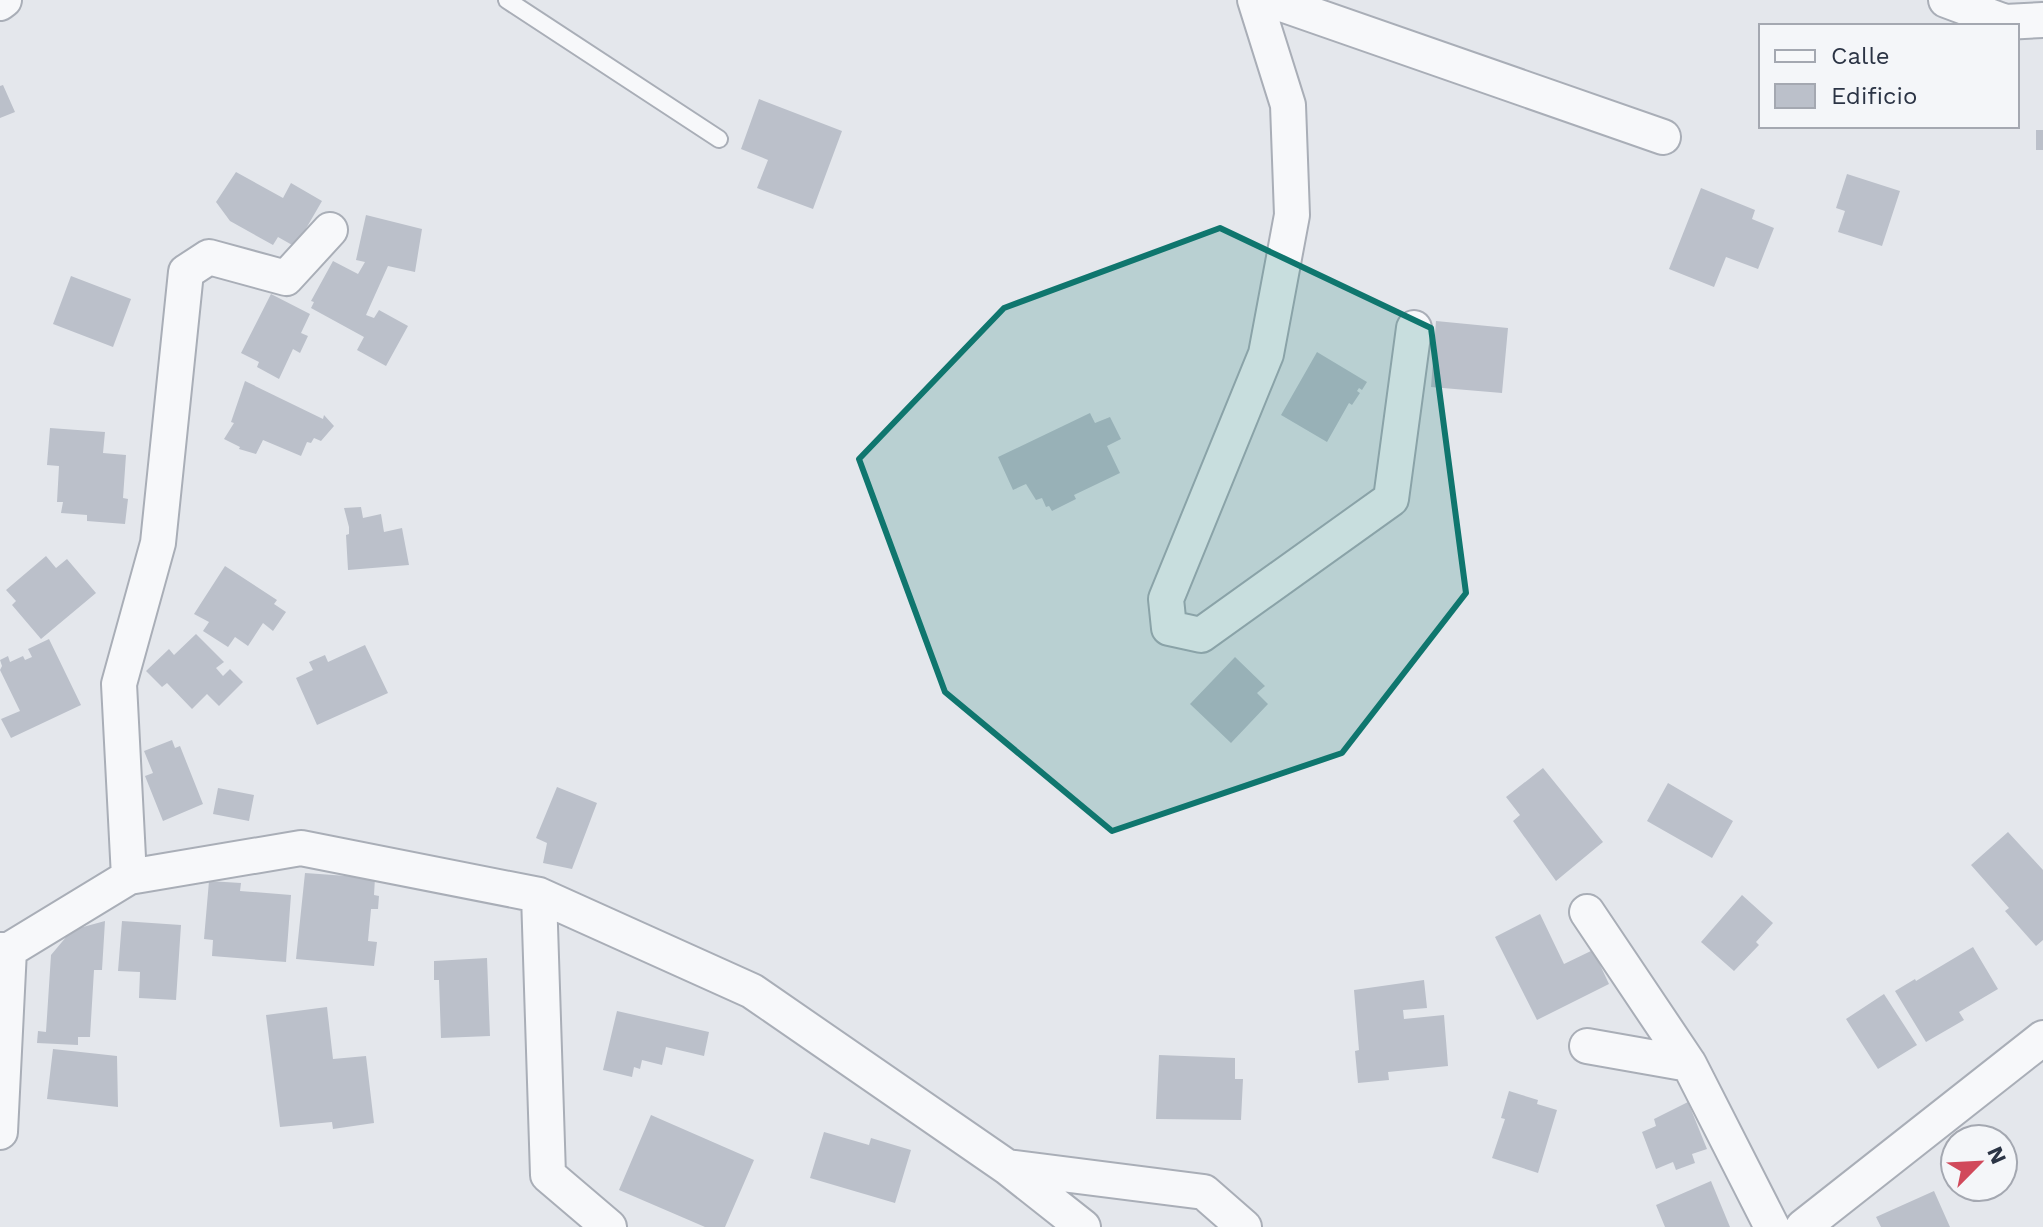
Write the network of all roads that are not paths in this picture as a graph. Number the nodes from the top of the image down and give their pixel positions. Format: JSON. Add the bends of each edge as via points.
{"nodes":[{"id":1,"x":507,"y":0,"type":"edge"},
{"id":2,"x":1255,"y":0,"type":"edge"},
{"id":3,"x":1270,"y":0,"type":"edge"},
{"id":4,"x":1946,"y":0,"type":"edge"},
{"id":5,"x":2043,"y":20,"type":"edge"},
{"id":6,"x":1663,"y":137,"type":"dead end"},
{"id":7,"x":719,"y":139,"type":"dead end"},
{"id":8,"x":330,"y":230,"type":"dead end"},
{"id":9,"x":1414,"y":328,"type":"dead end"},
{"id":10,"x":129,"y":877,"type":"junction"},
{"id":11,"x":539,"y":895,"type":"junction"},
{"id":12,"x":1587,"y":912,"type":"dead end"},
{"id":13,"x":4,"y":950,"type":"edge"},
{"id":14,"x":2043,"y":1038,"type":"edge"},
{"id":15,"x":1587,"y":1046,"type":"dead end"},
{"id":16,"x":1689,"y":1064,"type":"junction"},
{"id":17,"x":0,"y":1132,"type":"edge"},
{"id":18,"x":1007,"y":1167,"type":"junction"},
{"id":19,"x":609,"y":1227,"type":"edge"},
{"id":20,"x":1083,"y":1227,"type":"edge"},
{"id":21,"x":1244,"y":1227,"type":"edge"},
{"id":22,"x":1772,"y":1227,"type":"edge"},
{"id":23,"x":1803,"y":1227,"type":"edge"}],
"edges":[{"from":1,"to":7,"type":"lane"},
{"from":2,"to":9,"type":"street","via":[[1288,105],[1292,215],[1266,354],[1166,599],[1169,628],[1201,635],[1391,499]]},
{"from":3,"to":6,"type":"street"},
{"from":4,"to":5,"type":"street","via":[[2005,22]]},
{"from":8,"to":10,"type":"street","via":[[286,278],[209,257],[186,272],[158,543],[119,684]]},
{"from":10,"to":11,"type":"street","via":[[301,848]]},
{"from":10,"to":13,"type":"street"},
{"from":11,"to":18,"type":"street","via":[[752,991]]},
{"from":11,"to":19,"type":"street","via":[[548,1175]]},
{"from":12,"to":16,"type":"street"},
{"from":13,"to":17,"type":"street"},
{"from":14,"to":23,"type":"street"},
{"from":15,"to":16,"type":"street"},
{"from":16,"to":22,"type":"street"},
{"from":18,"to":20,"type":"street"},
{"from":18,"to":21,"type":"street","via":[[1204,1192]]}]}
